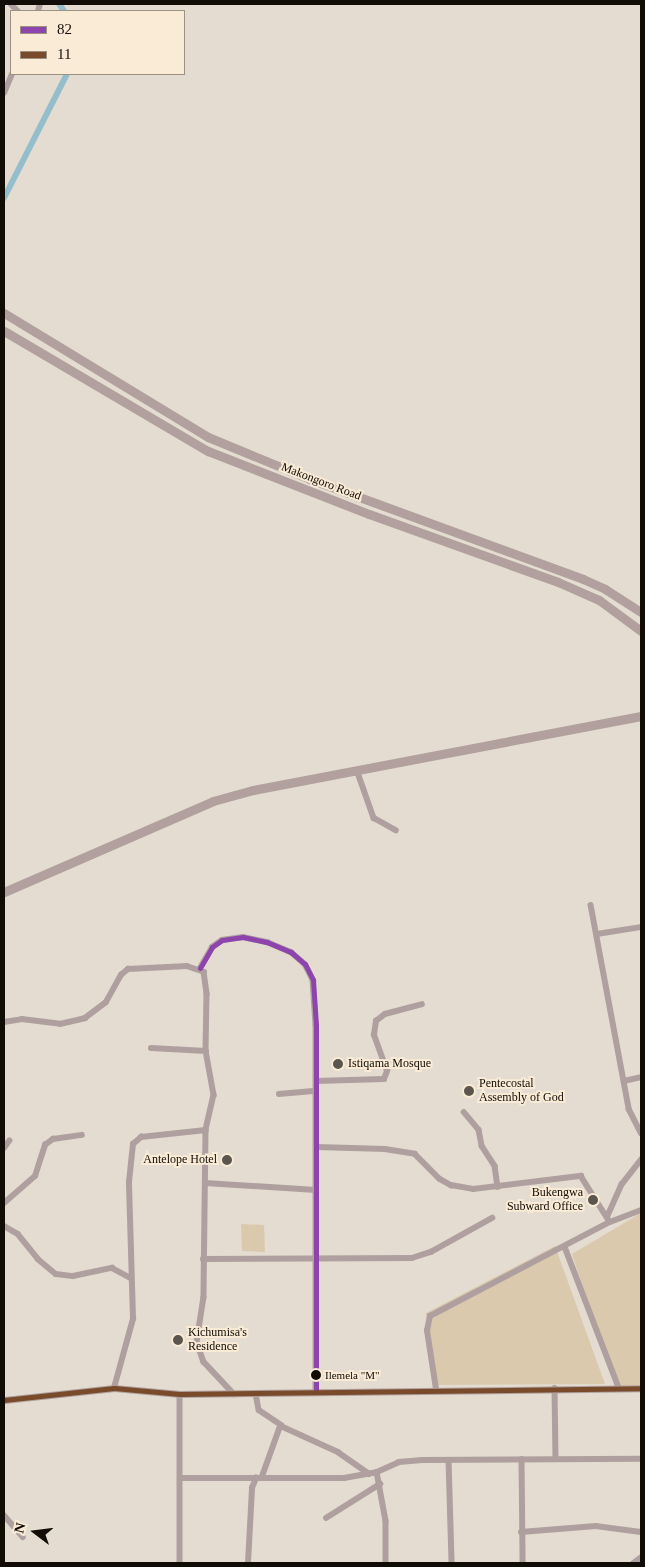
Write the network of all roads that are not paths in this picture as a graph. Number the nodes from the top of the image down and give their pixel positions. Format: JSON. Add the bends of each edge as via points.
{"nodes":[{"id":1,"x":12,"y":75,"type":"edge"},
{"id":2,"x":4,"y":93,"type":"edge"},
{"id":3,"x":4,"y":313,"type":"edge"},
{"id":4,"x":4,"y":331,"type":"edge"},
{"id":5,"x":641,"y":612,"type":"edge"},
{"id":6,"x":641,"y":631,"type":"edge"},
{"id":7,"x":641,"y":716,"type":"edge"},
{"id":8,"x":357,"y":770,"type":"junction"},
{"id":9,"x":396,"y":830,"type":"dead end"},
{"id":10,"x":4,"y":892,"type":"edge"},
{"id":11,"x":591,"y":905,"type":"dead end"},
{"id":12,"x":641,"y":927,"type":"edge"},
{"id":13,"x":597,"y":934,"type":"junction"},
{"id":14,"x":200,"y":968,"type":"junction"},
{"id":15,"x":422,"y":1004,"type":"dead end"},
{"id":16,"x":4,"y":1022,"type":"edge"},
{"id":17,"x":151,"y":1048,"type":"dead end"},
{"id":18,"x":206,"y":1051,"type":"junction"},
{"id":19,"x":641,"y":1077,"type":"edge"},
{"id":20,"x":316,"y":1081,"type":"junction"},
{"id":21,"x":624,"y":1081,"type":"junction"},
{"id":22,"x":316,"y":1091,"type":"junction"},
{"id":23,"x":279,"y":1094,"type":"dead end"},
{"id":24,"x":464,"y":1112,"type":"dead end"},
{"id":25,"x":206,"y":1130,"type":"junction"},
{"id":26,"x":641,"y":1133,"type":"edge"},
{"id":27,"x":82,"y":1135,"type":"dead end"},
{"id":28,"x":9,"y":1140,"type":"dead end"},
{"id":29,"x":317,"y":1147,"type":"junction"},
{"id":30,"x":4,"y":1148,"type":"edge"},
{"id":31,"x":641,"y":1160,"type":"edge"},
{"id":32,"x":205,"y":1183,"type":"junction"},
{"id":33,"x":498,"y":1187,"type":"junction"},
{"id":34,"x":316,"y":1190,"type":"junction"},
{"id":35,"x":4,"y":1203,"type":"edge"},
{"id":36,"x":641,"y":1210,"type":"edge"},
{"id":37,"x":492,"y":1218,"type":"dead end"},
{"id":38,"x":608,"y":1220,"type":"junction"},
{"id":39,"x":4,"y":1226,"type":"edge"},
{"id":40,"x":565,"y":1248,"type":"junction"},
{"id":41,"x":203,"y":1258,"type":"junction"},
{"id":42,"x":317,"y":1259,"type":"junction"},
{"id":43,"x":131,"y":1278,"type":"junction"},
{"id":44,"x":114,"y":1388,"type":"junction"},
{"id":45,"x":555,"y":1388,"type":"junction"},
{"id":46,"x":619,"y":1388,"type":"junction"},
{"id":47,"x":641,"y":1388,"type":"edge"},
{"id":48,"x":436,"y":1389,"type":"junction"},
{"id":49,"x":316,"y":1392,"type":"junction"},
{"id":50,"x":180,"y":1394,"type":"junction"},
{"id":51,"x":234,"y":1394,"type":"junction"},
{"id":52,"x":256,"y":1394,"type":"junction"},
{"id":53,"x":4,"y":1400,"type":"edge"},
{"id":54,"x":281,"y":1426,"type":"junction"},
{"id":55,"x":556,"y":1458,"type":"junction"},
{"id":56,"x":522,"y":1459,"type":"junction"},
{"id":57,"x":641,"y":1459,"type":"edge"},
{"id":58,"x":449,"y":1460,"type":"junction"},
{"id":59,"x":377,"y":1472,"type":"junction"},
{"id":60,"x":369,"y":1474,"type":"junction"},
{"id":61,"x":180,"y":1478,"type":"junction"},
{"id":62,"x":259,"y":1478,"type":"junction"},
{"id":63,"x":380,"y":1484,"type":"junction"},
{"id":64,"x":4,"y":1515,"type":"edge"},
{"id":65,"x":326,"y":1518,"type":"dead end"},
{"id":66,"x":521,"y":1532,"type":"junction"},
{"id":67,"x":641,"y":1532,"type":"edge"},
{"id":68,"x":23,"y":1537,"type":"dead end"},
{"id":69,"x":641,"y":1557,"type":"edge"},
{"id":70,"x":180,"y":1563,"type":"edge"},
{"id":71,"x":248,"y":1563,"type":"edge"},
{"id":72,"x":386,"y":1563,"type":"edge"},
{"id":73,"x":452,"y":1563,"type":"edge"},
{"id":74,"x":523,"y":1563,"type":"edge"},
{"id":75,"x":633,"y":1563,"type":"edge"}],
"edges":[{"from":1,"to":2,"type":"street"},
{"from":3,"to":5,"type":"main road","name":"Makongoro Road","via":[[208,436],[310,479],[583,579]]},
{"from":4,"to":6,"type":"main road","name":"Makongoro Road","via":[[208,451],[369,514],[558,582],[600,600]]},
{"from":7,"to":8,"type":"main road"},
{"from":8,"to":9,"type":"street","via":[[374,818]]},
{"from":8,"to":10,"type":"main road","via":[[213,801]]},
{"from":11,"to":13,"type":"street"},
{"from":12,"to":13,"type":"street"},
{"from":13,"to":21,"type":"street"},
{"from":14,"to":16,"type":"street","via":[[128,970],[121,974],[106,1002],[85,1018],[72,1022],[60,1024],[14,1018]]},
{"from":14,"to":18,"type":"street","via":[[206,978]]},
{"from":14,"to":20,"type":"street","via":[[212,947],[231,937],[267,942],[299,958],[310,972],[315,995]]},
{"from":15,"to":20,"type":"street","via":[[384,1014],[376,1022],[374,1035],[386,1071],[384,1079]]},
{"from":17,"to":18,"type":"street"},
{"from":18,"to":25,"type":"street","via":[[214,1095]]},
{"from":19,"to":21,"type":"street"},
{"from":20,"to":22,"type":"street"},
{"from":21,"to":26,"type":"street","via":[[633,1124]]},
{"from":22,"to":23,"type":"street"},
{"from":22,"to":29,"type":"street"},
{"from":24,"to":33,"type":"street","via":[[480,1130],[482,1146],[496,1166]]},
{"from":25,"to":32,"type":"street"},
{"from":25,"to":43,"type":"street","via":[[140,1136],[135,1140],[128,1182]]},
{"from":27,"to":35,"type":"street","via":[[53,1139],[45,1145],[35,1176]]},
{"from":28,"to":30,"type":"street"},
{"from":29,"to":33,"type":"street","via":[[407,1152],[422,1158],[433,1172],[451,1185],[473,1189]]},
{"from":29,"to":34,"type":"street"},
{"from":31,"to":38,"type":"street","via":[[622,1184]]},
{"from":32,"to":34,"type":"street"},
{"from":32,"to":41,"type":"street"},
{"from":33,"to":38,"type":"street","via":[[581,1176]]},
{"from":34,"to":42,"type":"street"},
{"from":36,"to":38,"type":"street"},
{"from":37,"to":42,"type":"street","via":[[421,1256]]},
{"from":38,"to":40,"type":"street"},
{"from":39,"to":43,"type":"street","via":[[18,1234],[38,1259],[56,1274],[73,1276],[112,1268]]},
{"from":40,"to":46,"type":"street"},
{"from":40,"to":48,"type":"street","via":[[430,1316],[426,1331]]},
{"from":41,"to":42,"type":"street"},
{"from":41,"to":51,"type":"street","via":[[204,1297],[198,1350],[204,1362]]},
{"from":42,"to":49,"type":"street"},
{"from":43,"to":44,"type":"street","via":[[131,1334]]},
{"from":44,"to":50,"type":"street"},
{"from":44,"to":53,"type":"street"},
{"from":45,"to":46,"type":"street"},
{"from":45,"to":48,"type":"street"},
{"from":45,"to":55,"type":"street"},
{"from":46,"to":47,"type":"street"},
{"from":48,"to":49,"type":"street"},
{"from":49,"to":52,"type":"street"},
{"from":50,"to":51,"type":"street"},
{"from":50,"to":61,"type":"street"},
{"from":51,"to":52,"type":"street"},
{"from":52,"to":54,"type":"street","via":[[259,1410]]},
{"from":54,"to":60,"type":"street","via":[[338,1452]]},
{"from":54,"to":62,"type":"street"},
{"from":55,"to":56,"type":"street"},
{"from":55,"to":57,"type":"street"},
{"from":56,"to":58,"type":"street"},
{"from":56,"to":66,"type":"street"},
{"from":58,"to":59,"type":"street","via":[[399,1462]]},
{"from":58,"to":73,"type":"street"},
{"from":59,"to":60,"type":"street"},
{"from":59,"to":63,"type":"street"},
{"from":60,"to":62,"type":"street","via":[[332,1479]]},
{"from":61,"to":62,"type":"street"},
{"from":61,"to":70,"type":"street"},
{"from":62,"to":71,"type":"street","via":[[252,1488]]},
{"from":63,"to":65,"type":"street"},
{"from":63,"to":72,"type":"street","via":[[386,1520]]},
{"from":64,"to":68,"type":"street"},
{"from":66,"to":67,"type":"street","via":[[596,1526]]},
{"from":66,"to":74,"type":"street"},
{"from":69,"to":75,"type":"street"}]}
